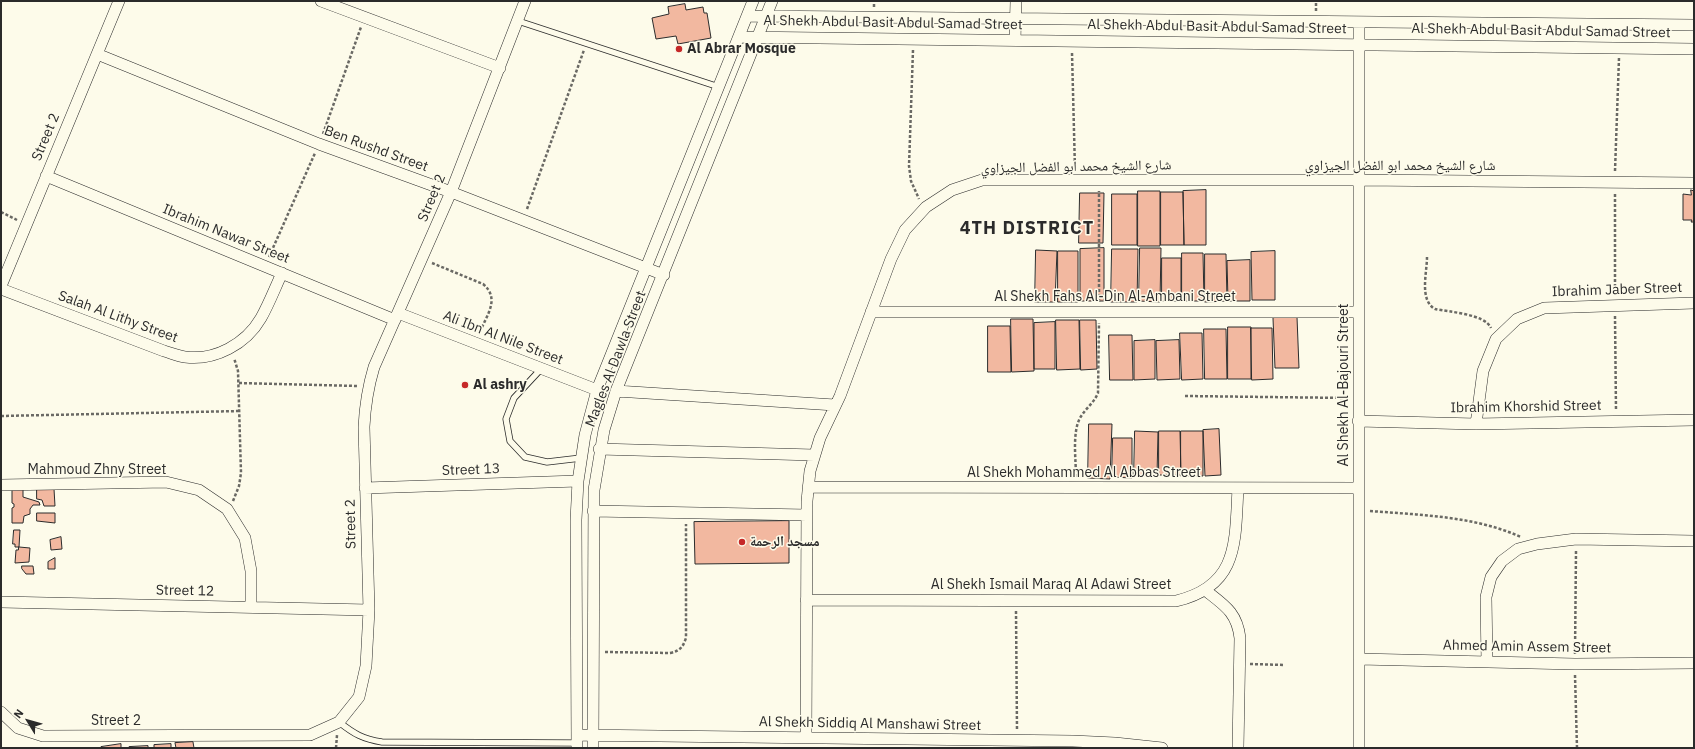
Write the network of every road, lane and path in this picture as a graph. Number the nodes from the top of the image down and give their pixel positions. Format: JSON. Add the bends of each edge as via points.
{"nodes":[{"id":1,"x":119,"y":1,"type":"edge"},
{"id":2,"x":321,"y":1,"type":"edge"},
{"id":3,"x":525,"y":1,"type":"edge"},
{"id":4,"x":753,"y":1,"type":"edge"},
{"id":5,"x":772,"y":1,"type":"edge"},
{"id":6,"x":1016,"y":1,"type":"edge"},
{"id":7,"x":748,"y":16,"type":"junction"},
{"id":8,"x":766,"y":16,"type":"junction"},
{"id":9,"x":364,"y":17,"type":"junction"},
{"id":10,"x":1015,"y":19,"type":"junction"},
{"id":11,"x":518,"y":21,"type":"junction"},
{"id":12,"x":1359,"y":22,"type":"junction"},
{"id":13,"x":1694,"y":25,"type":"edge"},
{"id":14,"x":739,"y":37,"type":"junction"},
{"id":15,"x":758,"y":37,"type":"junction"},
{"id":16,"x":914,"y":39,"type":"junction"},
{"id":17,"x":1015,"y":40,"type":"junction"},
{"id":18,"x":1072,"y":40,"type":"junction"},
{"id":19,"x":586,"y":44,"type":"junction"},
{"id":20,"x":1359,"y":44,"type":"junction"},
{"id":21,"x":1620,"y":48,"type":"junction"},
{"id":22,"x":1694,"y":49,"type":"edge"},
{"id":23,"x":97,"y":54,"type":"junction"},
{"id":24,"x":500,"y":68,"type":"junction"},
{"id":25,"x":719,"y":87,"type":"junction"},
{"id":26,"x":319,"y":144,"type":"junction"},
{"id":27,"x":46,"y":176,"type":"junction"},
{"id":28,"x":1075,"y":180,"type":"junction"},
{"id":29,"x":1099,"y":180,"type":"junction"},
{"id":30,"x":1359,"y":180,"type":"junction"},
{"id":31,"x":1615,"y":183,"type":"junction"},
{"id":32,"x":1694,"y":183,"type":"edge"},
{"id":33,"x":451,"y":192,"type":"junction"},
{"id":34,"x":926,"y":207,"type":"junction"},
{"id":35,"x":1,"y":212,"type":"edge"},
{"id":36,"x":523,"y":220,"type":"junction"},
{"id":37,"x":26,"y":224,"type":"junction"},
{"id":38,"x":1427,"y":257,"type":"dead end"},
{"id":39,"x":423,"y":259,"type":"junction"},
{"id":40,"x":265,"y":266,"type":"junction"},
{"id":41,"x":646,"y":268,"type":"junction"},
{"id":42,"x":282,"y":273,"type":"junction"},
{"id":43,"x":664,"y":275,"type":"junction"},
{"id":44,"x":1,"y":286,"type":"edge"},
{"id":45,"x":1,"y":289,"type":"edge"},
{"id":46,"x":1694,"y":303,"type":"edge"},
{"id":47,"x":871,"y":312,"type":"junction"},
{"id":48,"x":1099,"y":312,"type":"junction"},
{"id":49,"x":1359,"y":312,"type":"junction"},
{"id":50,"x":396,"y":316,"type":"junction"},
{"id":51,"x":1496,"y":339,"type":"junction"},
{"id":52,"x":475,"y":343,"type":"junction"},
{"id":53,"x":229,"y":349,"type":"junction"},
{"id":54,"x":541,"y":369,"type":"junction"},
{"id":55,"x":239,"y":383,"type":"junction"},
{"id":56,"x":368,"y":386,"type":"junction"},
{"id":57,"x":597,"y":390,"type":"junction"},
{"id":58,"x":616,"y":391,"type":"junction"},
{"id":59,"x":1185,"y":396,"type":"dead end"},
{"id":60,"x":1359,"y":399,"type":"junction"},
{"id":61,"x":835,"y":405,"type":"junction"},
{"id":62,"x":240,"y":411,"type":"junction"},
{"id":63,"x":1,"y":416,"type":"edge"},
{"id":64,"x":1694,"y":420,"type":"edge"},
{"id":65,"x":1358,"y":421,"type":"junction"},
{"id":66,"x":1476,"y":424,"type":"junction"},
{"id":67,"x":599,"y":450,"type":"junction"},
{"id":68,"x":814,"y":455,"type":"junction"},
{"id":69,"x":581,"y":458,"type":"junction"},
{"id":70,"x":578,"y":481,"type":"junction"},
{"id":71,"x":1,"y":485,"type":"edge"},
{"id":72,"x":808,"y":487,"type":"junction"},
{"id":73,"x":365,"y":488,"type":"junction"},
{"id":74,"x":1075,"y":488,"type":"junction"},
{"id":75,"x":1238,"y":488,"type":"junction"},
{"id":76,"x":1359,"y":488,"type":"junction"},
{"id":77,"x":227,"y":509,"type":"junction"},
{"id":78,"x":1359,"y":510,"type":"junction"},
{"id":79,"x":686,"y":513,"type":"junction"},
{"id":80,"x":807,"y":515,"type":"junction"},
{"id":81,"x":593,"y":516,"type":"junction"},
{"id":82,"x":576,"y":520,"type":"junction"},
{"id":83,"x":1576,"y":539,"type":"junction"},
{"id":84,"x":1694,"y":541,"type":"edge"},
{"id":85,"x":1537,"y":544,"type":"junction"},
{"id":86,"x":1205,"y":590,"type":"junction"},
{"id":87,"x":806,"y":600,"type":"junction"},
{"id":88,"x":1016,"y":601,"type":"junction"},
{"id":89,"x":1,"y":602,"type":"edge"},
{"id":90,"x":251,"y":608,"type":"junction"},
{"id":91,"x":368,"y":610,"type":"junction"},
{"id":92,"x":592,"y":652,"type":"junction"},
{"id":93,"x":1359,"y":659,"type":"junction"},
{"id":94,"x":1487,"y":662,"type":"junction"},
{"id":95,"x":1240,"y":663,"type":"junction"},
{"id":96,"x":1694,"y":663,"type":"edge"},
{"id":97,"x":1285,"y":664,"type":"dead end"},
{"id":98,"x":1574,"y":664,"type":"junction"},
{"id":99,"x":1,"y":712,"type":"edge"},
{"id":100,"x":339,"y":722,"type":"junction"},
{"id":101,"x":592,"y":735,"type":"junction"},
{"id":102,"x":806,"y":738,"type":"junction"},
{"id":103,"x":1017,"y":740,"type":"junction"},
{"id":104,"x":577,"y":742,"type":"edge"},
{"id":105,"x":593,"y":748,"type":"edge"},
{"id":106,"x":1162,"y":748,"type":"edge"},
{"id":107,"x":1238,"y":748,"type":"edge"},
{"id":108,"x":1359,"y":748,"type":"edge"},
{"id":109,"x":1577,"y":748,"type":"edge"}],
"edges":[{"from":1,"to":23,"type":"street","name":"Street 2"},
{"from":2,"to":9,"type":"street"},
{"from":3,"to":11,"type":"street","name":"Street 2"},
{"from":4,"to":7,"type":"street","name":"Magles Al Dawla Street"},
{"from":5,"to":8,"type":"street","name":"Magles Al Dawla Street"},
{"from":6,"to":10,"type":"street"},
{"from":7,"to":8,"type":"street","name":"Al Shekh Abdul Basit Abdul Samad Street"},
{"from":7,"to":14,"type":"street","name":"Magles Al Dawla Street"},
{"from":8,"to":10,"type":"street","name":"Al Shekh Abdul Basit Abdul Samad Street"},
{"from":8,"to":15,"type":"street","name":"Magles Al Dawla Street"},
{"from":9,"to":24,"type":"street"},
{"from":9,"to":26,"type":"path"},
{"from":10,"to":12,"type":"street","name":"Al Shekh Abdul Basit Abdul Samad Street"},
{"from":10,"to":17,"type":"street"},
{"from":11,"to":19,"type":"lane"},
{"from":11,"to":24,"type":"street","name":"Street 2"},
{"from":12,"to":13,"type":"street","name":"Al Shekh Abdul Basit Abdul Samad Street"},
{"from":12,"to":20,"type":"street","name":"Al Shekh Al-Bajouri Street"},
{"from":14,"to":15,"type":"street","name":"Al Shekh Abdul Basit Abdul Samad Street"},
{"from":14,"to":25,"type":"street","name":"Magles Al Dawla Street"},
{"from":15,"to":16,"type":"street","name":"Al Shekh Abdul Basit Abdul Samad Street"},
{"from":15,"to":43,"type":"street","name":"Magles Al Dawla Street"},
{"from":16,"to":17,"type":"street","name":"Al Shekh Abdul Basit Abdul Samad Street"},
{"from":16,"to":34,"type":"path","via":[[911,181]]},
{"from":17,"to":18,"type":"street","name":"Al Shekh Abdul Basit Abdul Samad Street"},
{"from":18,"to":20,"type":"street","name":"Al Shekh Abdul Basit Abdul Samad Street"},
{"from":18,"to":28,"type":"path"},
{"from":19,"to":25,"type":"lane"},
{"from":19,"to":36,"type":"path"},
{"from":20,"to":21,"type":"street","name":"Al Shekh Abdul Basit Abdul Samad Street"},
{"from":20,"to":30,"type":"street","name":"Al Shekh Al-Bajouri Street"},
{"from":21,"to":22,"type":"street","name":"Al Shekh Abdul Basit Abdul Samad Street"},
{"from":21,"to":31,"type":"path"},
{"from":23,"to":26,"type":"street","name":"Ben Rushd Street"},
{"from":23,"to":27,"type":"street","name":"Street 2"},
{"from":24,"to":33,"type":"street","name":"Street 2"},
{"from":25,"to":41,"type":"street","name":"Magles Al Dawla Street"},
{"from":26,"to":33,"type":"street","name":"Ben Rushd Street"},
{"from":26,"to":40,"type":"path"},
{"from":27,"to":37,"type":"street","name":"Street 2"},
{"from":27,"to":40,"type":"street","name":"Ibrahim Nawar Street"},
{"from":28,"to":29,"type":"street","name":"شارع الشيخ محمد ابو الفضل الجيزاوي"},
{"from":28,"to":34,"type":"street","name":"شارع الشيخ محمد ابو الفضل الجيزاوي","via":[[982,180],[952,190]]},
{"from":29,"to":30,"type":"street","name":"شارع الشيخ محمد ابو الفضل الجيزاوي"},
{"from":29,"to":48,"type":"path"},
{"from":30,"to":31,"type":"street","name":"شارع الشيخ محمد ابو الفضل الجيزاوي"},
{"from":30,"to":49,"type":"street","name":"Al Shekh Al-Bajouri Street"},
{"from":31,"to":32,"type":"street","name":"شارع الشيخ محمد ابو الفضل الجيزاوي"},
{"from":33,"to":36,"type":"street","name":"Ben Rushd Street"},
{"from":33,"to":39,"type":"street","name":"Street 2"},
{"from":34,"to":47,"type":"street","name":"شارع الشيخ محمد ابو الفضل الجيزاوي","via":[[905,230]]},
{"from":35,"to":37,"type":"path"},
{"from":36,"to":41,"type":"street","name":"Ben Rushd Street"},
{"from":37,"to":44,"type":"street","name":"Street 2"},
{"from":38,"to":51,"type":"path","via":[[1427,303],[1435,309],[1481,320],[1490,325]]},
{"from":39,"to":50,"type":"street","name":"Street 2"},
{"from":39,"to":52,"type":"path","via":[[483,284],[489,289],[492,304]]},
{"from":40,"to":42,"type":"street","name":"Ibrahim Nawar Street"},
{"from":41,"to":43,"type":"street","name":"Ben Rushd Street"},
{"from":41,"to":57,"type":"street","name":"Magles Al Dawla Street"},
{"from":42,"to":50,"type":"street","name":"Ibrahim Nawar Street"},
{"from":42,"to":53,"type":"street","name":"Salah Al Lithy Street","via":[[261,318],[247,336]]},
{"from":43,"to":58,"type":"street","name":"Magles Al Dawla Street"},
{"from":45,"to":53,"type":"street","name":"Salah Al Lithy Street","via":[[185,357],[208,356]]},
{"from":46,"to":51,"type":"street","name":"Ibrahim Jaber Street","via":[[1544,308],[1517,319]]},
{"from":47,"to":48,"type":"street","name":"Al Shekh Fahs Al-Din Al-Ambani Street"},
{"from":47,"to":61,"type":"street","name":"شارع الشيخ محمد ابو الفضل الجيزاوي"},
{"from":48,"to":49,"type":"street","name":"Al Shekh Fahs Al-Din Al-Ambani Street"},
{"from":48,"to":74,"type":"path","via":[[1098,393],[1084,412],[1076,430]]},
{"from":49,"to":60,"type":"street","name":"Al Shekh Al-Bajouri Street"},
{"from":50,"to":52,"type":"street","name":"Ali Ibn Al Nile Street"},
{"from":50,"to":56,"type":"street","name":"Street 2"},
{"from":51,"to":66,"type":"street","name":"Ibrahim Jaber Street","via":[[1482,371]]},
{"from":52,"to":54,"type":"street","name":"Ali Ibn Al Nile Street"},
{"from":53,"to":55,"type":"path","via":[[235,359]]},
{"from":54,"to":57,"type":"street","name":"Ali Ibn Al Nile Street"},
{"from":54,"to":69,"type":"lane","via":[[514,398],[506,419],[510,441],[525,456],[547,462]]},
{"from":55,"to":56,"type":"path"},
{"from":55,"to":62,"type":"path"},
{"from":56,"to":73,"type":"street","name":"Street 2","via":[[364,427]]},
{"from":57,"to":69,"type":"street","name":"Magles Al Dawla Street"},
{"from":58,"to":61,"type":"street"},
{"from":58,"to":67,"type":"street","name":"Magles Al Dawla Street"},
{"from":59,"to":60,"type":"path"},
{"from":60,"to":65,"type":"street","name":"Al Shekh Al-Bajouri Street"},
{"from":61,"to":68,"type":"street","name":"شارع الشيخ محمد ابو الفضل الجيزاوي"},
{"from":62,"to":63,"type":"path"},
{"from":62,"to":77,"type":"path","via":[[242,473],[234,498]]},
{"from":64,"to":66,"type":"street","name":"Ibrahim Khorshid Street"},
{"from":65,"to":66,"type":"street","name":"Ibrahim Khorshid Street"},
{"from":65,"to":76,"type":"street","name":"Al Shekh Al-Bajouri Street"},
{"from":67,"to":68,"type":"street"},
{"from":67,"to":81,"type":"street","name":"Magles Al Dawla Street"},
{"from":68,"to":72,"type":"street","name":"شارع الشيخ محمد ابو الفضل الجيزاوي"},
{"from":69,"to":70,"type":"street","name":"Magles Al Dawla Street"},
{"from":70,"to":73,"type":"street","name":"Street 13"},
{"from":70,"to":82,"type":"street","name":"Magles Al Dawla Street"},
{"from":71,"to":77,"type":"street","name":"Mahmoud Zhny Street","via":[[166,482],[199,490]]},
{"from":72,"to":74,"type":"street","name":"Al Shekh Mohammed Al Abbas Street"},
{"from":72,"to":80,"type":"street","name":"شارع الشيخ محمد ابو الفضل الجيزاوي"},
{"from":73,"to":91,"type":"street","name":"Street 2"},
{"from":74,"to":75,"type":"street","name":"Al Shekh Mohammed Al Abbas Street"},
{"from":75,"to":76,"type":"street","name":"Al Shekh Mohammed Al Abbas Street"},
{"from":75,"to":86,"type":"street","name":"Al Shekh Ismail Maraq Al Adawi Street","via":[[1235,542],[1230,561],[1219,578]]},
{"from":76,"to":78,"type":"street","name":"Al Shekh Al-Bajouri Street"},
{"from":77,"to":90,"type":"street","name":"Mahmoud Zhny Street","via":[[245,538],[251,571]]},
{"from":78,"to":85,"type":"path","via":[[1476,522],[1507,530]]},
{"from":78,"to":93,"type":"street","name":"Al Shekh Al-Bajouri Street"},
{"from":79,"to":80,"type":"street"},
{"from":79,"to":81,"type":"street"},
{"from":79,"to":92,"type":"path","via":[[684,646],[670,653]]},
{"from":80,"to":87,"type":"street","name":"شارع الشيخ محمد ابو الفضل الجيزاوي"},
{"from":81,"to":82,"type":"street"},
{"from":81,"to":92,"type":"street","name":"Magles Al Dawla Street"},
{"from":82,"to":104,"type":"street","name":"Magles Al Dawla Street"},
{"from":83,"to":84,"type":"street"},
{"from":83,"to":85,"type":"street"},
{"from":83,"to":98,"type":"path"},
{"from":85,"to":94,"type":"street","via":[[1518,549],[1502,561],[1491,577],[1486,596]]},
{"from":86,"to":88,"type":"street","name":"Al Shekh Ismail Maraq Al Adawi Street","via":[[1176,601]]},
{"from":86,"to":95,"type":"street","via":[[1233,614],[1238,626]]},
{"from":87,"to":88,"type":"street","name":"Al Shekh Ismail Maraq Al Adawi Street"},
{"from":87,"to":102,"type":"street","name":"شارع الشيخ محمد ابو الفضل الجيزاوي"},
{"from":88,"to":103,"type":"path"},
{"from":89,"to":90,"type":"street","name":"Street 12"},
{"from":90,"to":91,"type":"street","name":"Street 12"},
{"from":91,"to":100,"type":"street","name":"Street 2","via":[[366,666],[359,697]]},
{"from":92,"to":101,"type":"street","name":"Magles Al Dawla Street"},
{"from":93,"to":94,"type":"street","name":"Ahmed Amin Assem Street"},
{"from":93,"to":108,"type":"street","name":"Al Shekh Al-Bajouri Street"},
{"from":94,"to":98,"type":"street","name":"Ahmed Amin Assem Street"},
{"from":95,"to":97,"type":"path"},
{"from":95,"to":107,"type":"street"},
{"from":96,"to":98,"type":"street","name":"Ahmed Amin Assem Street"},
{"from":98,"to":109,"type":"path"},
{"from":99,"to":100,"type":"street","name":"Street 2","via":[[18,728],[43,736],[310,735]]},
{"from":100,"to":104,"type":"lane","via":[[351,732],[366,739],[382,742]]},
{"from":101,"to":102,"type":"street","name":"Al Shekh Siddiq Al Manshawi Street"},
{"from":101,"to":104,"type":"street","name":"Al Shekh Siddiq Al Manshawi Street"},
{"from":101,"to":105,"type":"street","name":"Magles Al Dawla Street"},
{"from":102,"to":103,"type":"street","name":"Al Shekh Siddiq Al Manshawi Street"},
{"from":103,"to":106,"type":"street","name":"Al Shekh Siddiq Al Manshawi Street","via":[[1115,743]]}]}
